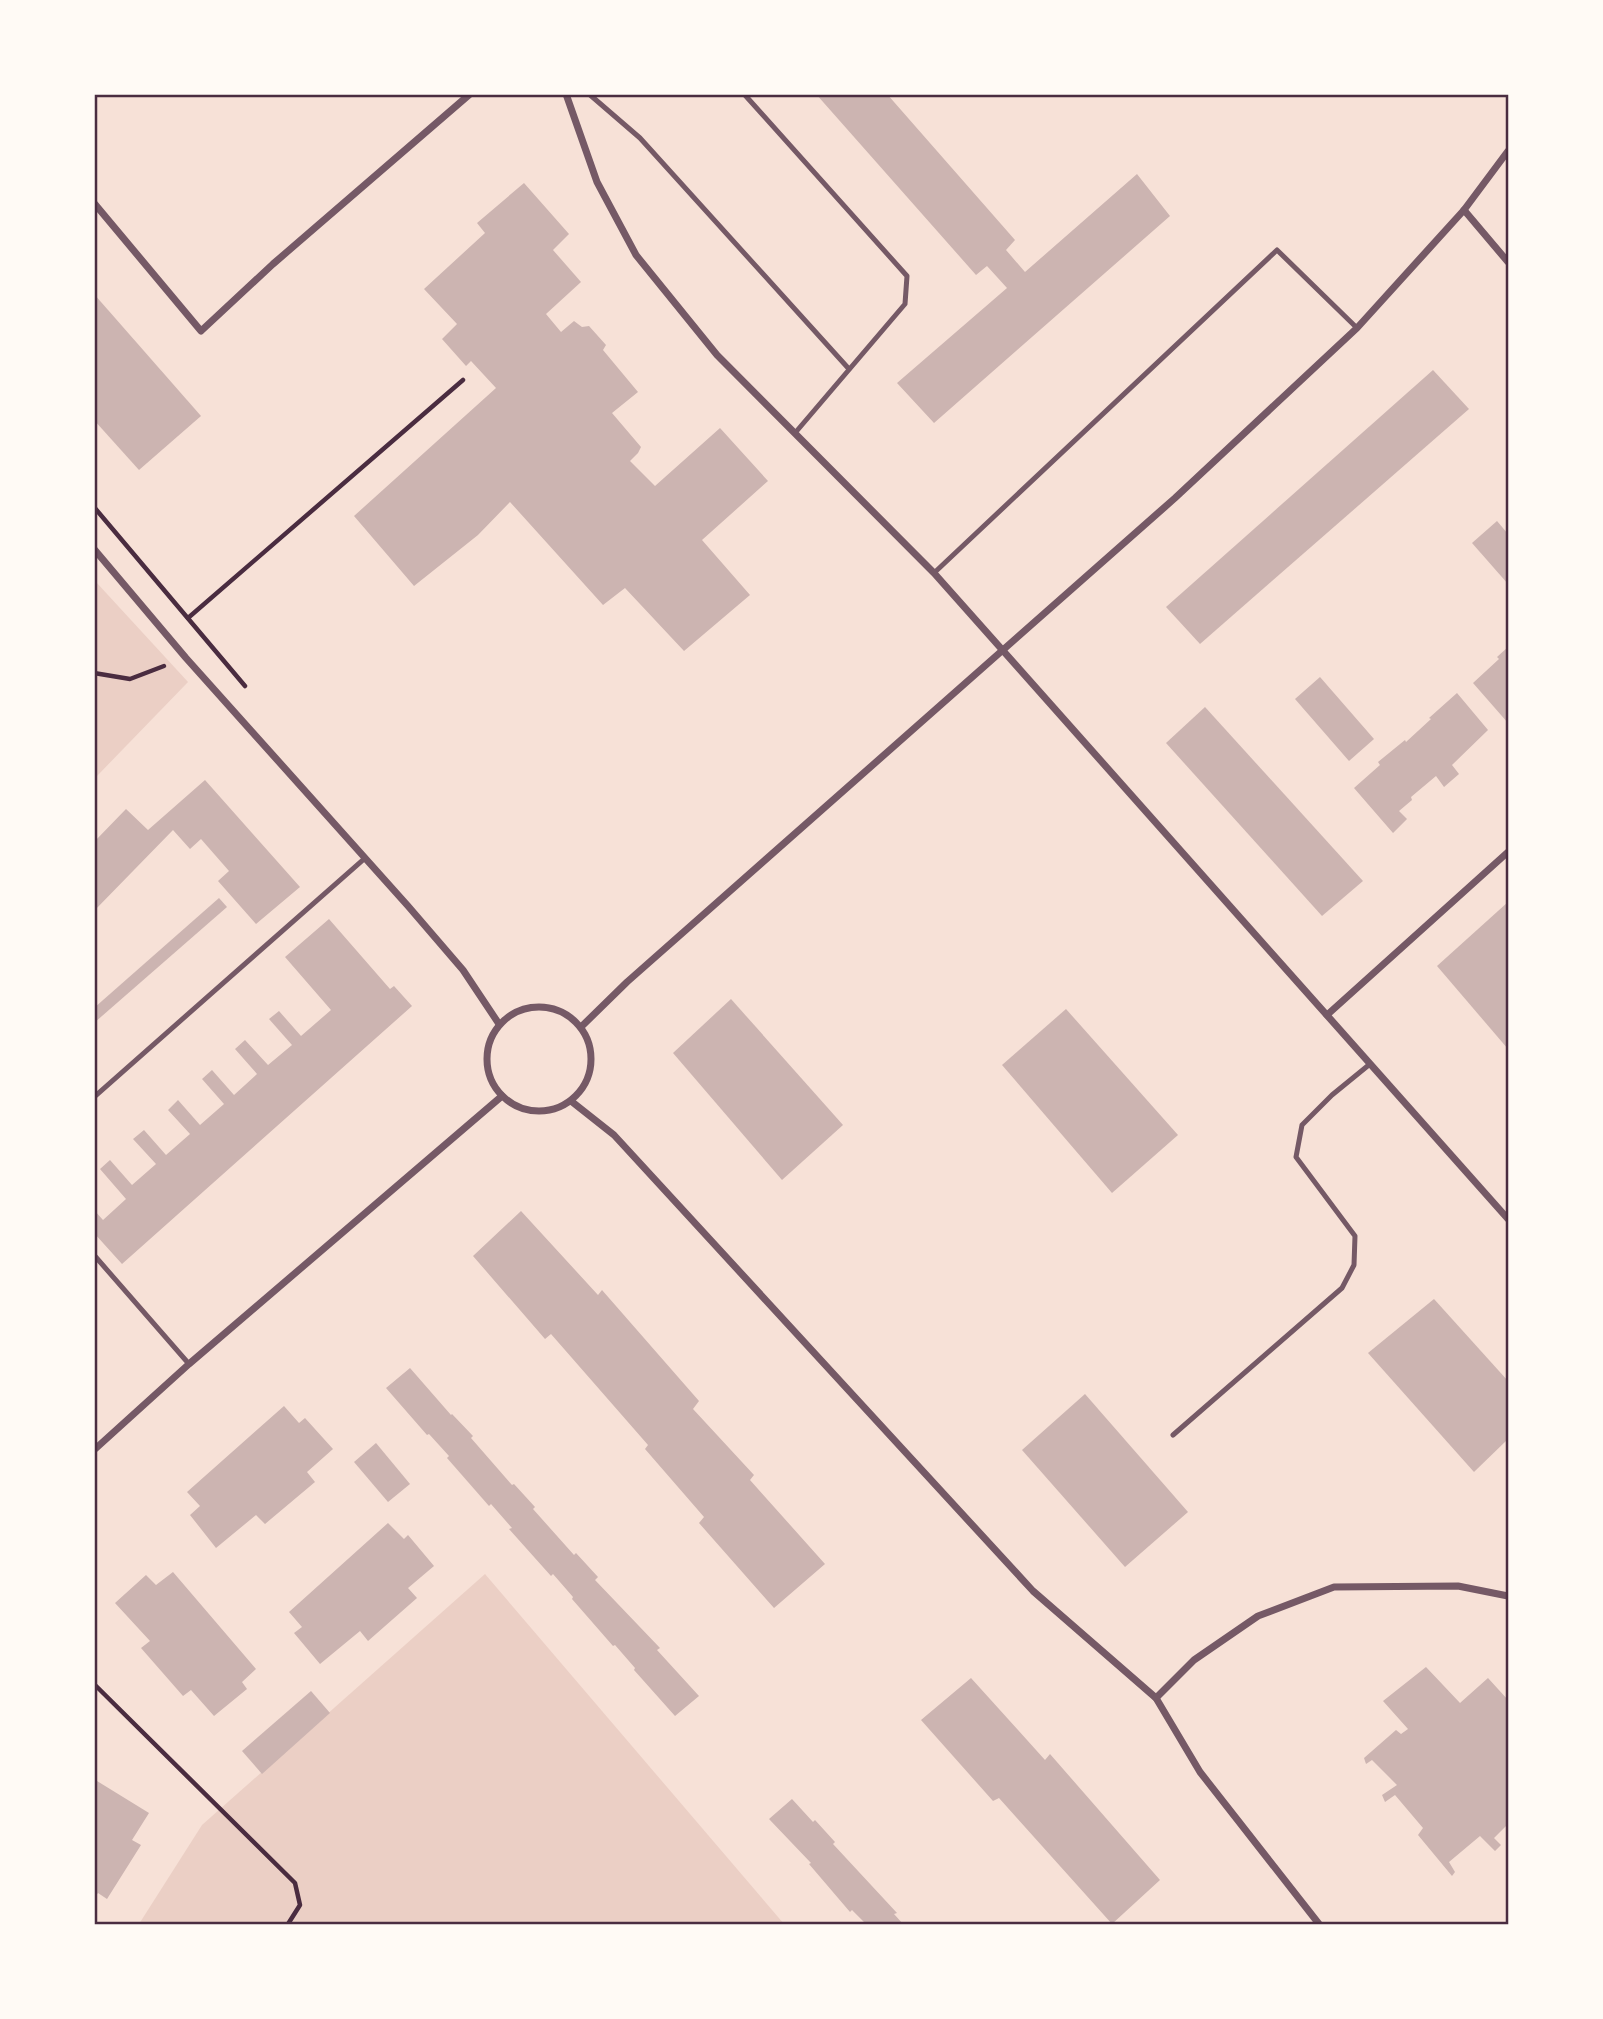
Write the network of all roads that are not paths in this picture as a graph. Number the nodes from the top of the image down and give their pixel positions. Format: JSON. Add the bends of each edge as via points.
{"nodes":[{"id":1,"x":470,"y":94,"type":"edge"},
{"id":2,"x":566,"y":94,"type":"edge"},
{"id":3,"x":589,"y":94,"type":"edge"},
{"id":4,"x":744,"y":94,"type":"edge"},
{"id":5,"x":1508,"y":151,"type":"edge"},
{"id":6,"x":94,"y":204,"type":"edge"},
{"id":7,"x":1464,"y":210,"type":"junction"},
{"id":8,"x":1508,"y":262,"type":"edge"},
{"id":9,"x":1357,"y":328,"type":"junction"},
{"id":10,"x":849,"y":369,"type":"junction"},
{"id":11,"x":795,"y":433,"type":"junction"},
{"id":12,"x":94,"y":549,"type":"edge"},
{"id":13,"x":934,"y":573,"type":"junction"},
{"id":14,"x":1001,"y":650,"type":"junction"},
{"id":15,"x":1508,"y":852,"type":"edge"},
{"id":16,"x":365,"y":858,"type":"junction"},
{"id":17,"x":1327,"y":1015,"type":"junction"},
{"id":18,"x":499,"y":1024,"type":"junction"},
{"id":19,"x":581,"y":1027,"type":"junction"},
{"id":20,"x":1370,"y":1064,"type":"junction"},
{"id":21,"x":502,"y":1096,"type":"junction"},
{"id":22,"x":94,"y":1097,"type":"edge"},
{"id":23,"x":570,"y":1101,"type":"junction"},
{"id":24,"x":1508,"y":1219,"type":"edge"},
{"id":25,"x":94,"y":1255,"type":"edge"},
{"id":26,"x":188,"y":1364,"type":"junction"},
{"id":27,"x":1172,"y":1435,"type":"dead end"},
{"id":28,"x":94,"y":1450,"type":"edge"},
{"id":29,"x":1508,"y":1596,"type":"edge"},
{"id":30,"x":1156,"y":1698,"type":"junction"},
{"id":31,"x":1315,"y":1923,"type":"edge"}],
"edges":[{"from":1,"to":6,"type":"street","via":[[201,331]]},
{"from":2,"to":11,"type":"street","via":[[597,182],[636,255],[717,355]]},
{"from":3,"to":10,"type":"lane","via":[[640,138]]},
{"from":4,"to":10,"type":"lane","via":[[907,276],[905,304]]},
{"from":5,"to":7,"type":"street"},
{"from":7,"to":8,"type":"street"},
{"from":7,"to":9,"type":"street"},
{"from":9,"to":13,"type":"lane","via":[[1277,250]]},
{"from":9,"to":14,"type":"street","via":[[1175,498]]},
{"from":10,"to":11,"type":"lane"},
{"from":11,"to":13,"type":"street"},
{"from":12,"to":16,"type":"street"},
{"from":13,"to":14,"type":"street"},
{"from":14,"to":17,"type":"street"},
{"from":14,"to":19,"type":"street"},
{"from":15,"to":17,"type":"street"},
{"from":16,"to":18,"type":"street","via":[[463,970]]},
{"from":16,"to":22,"type":"lane"},
{"from":17,"to":20,"type":"street"},
{"from":18,"to":19,"type":"street","via":[[519,1010],[542,1006],[564,1012]]},
{"from":18,"to":21,"type":"street","via":[[489,1041],[486,1061],[490,1080]]},
{"from":19,"to":23,"type":"street","via":[[590,1046],[591,1066],[584,1086]]},
{"from":20,"to":24,"type":"street"},
{"from":20,"to":27,"type":"lane","via":[[1302,1125],[1296,1157],[1355,1236],[1354,1265],[1342,1288]]},
{"from":21,"to":23,"type":"street","via":[[517,1107],[535,1111],[554,1110]]},
{"from":21,"to":26,"type":"street"},
{"from":23,"to":30,"type":"street","via":[[614,1135],[1033,1591]]},
{"from":25,"to":26,"type":"lane"},
{"from":26,"to":28,"type":"street"},
{"from":29,"to":30,"type":"street","via":[[1458,1586],[1334,1587],[1258,1616],[1194,1660]]},
{"from":30,"to":31,"type":"street","via":[[1200,1772]]}]}
